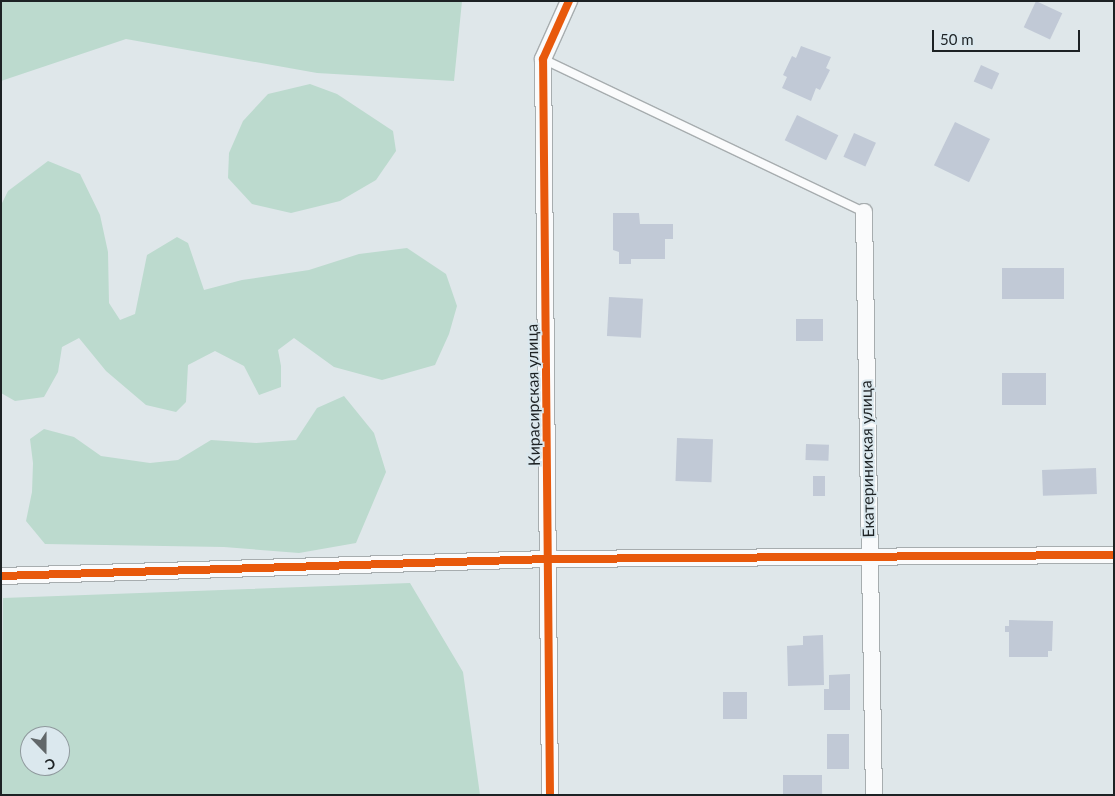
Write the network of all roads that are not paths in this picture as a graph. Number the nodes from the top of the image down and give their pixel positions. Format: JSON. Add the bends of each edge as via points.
{"nodes":[{"id":1,"x":569,"y":1,"type":"edge"},
{"id":2,"x":543,"y":59,"type":"junction"},
{"id":3,"x":864,"y":212,"type":"joint"},
{"id":4,"x":1114,"y":555,"type":"edge"},
{"id":5,"x":868,"y":557,"type":"junction"},
{"id":6,"x":549,"y":558,"type":"junction"},
{"id":7,"x":1,"y":576,"type":"edge"},
{"id":8,"x":550,"y":795,"type":"edge"},
{"id":9,"x":874,"y":795,"type":"edge"}],
"edges":[{"from":1,"to":2,"type":"street","name":"Кирасирская улица"},
{"from":2,"to":3,"type":"lane"},
{"from":2,"to":6,"type":"street","name":"Кирасирская улица"},
{"from":3,"to":5,"type":"street","name":"Екатериниская улица"},
{"from":4,"to":5,"type":"street"},
{"from":5,"to":6,"type":"street"},
{"from":5,"to":9,"type":"street","name":"Екатериниская улица"},
{"from":6,"to":7,"type":"street"},
{"from":6,"to":8,"type":"street","name":"Кирасирская улица"}]}
